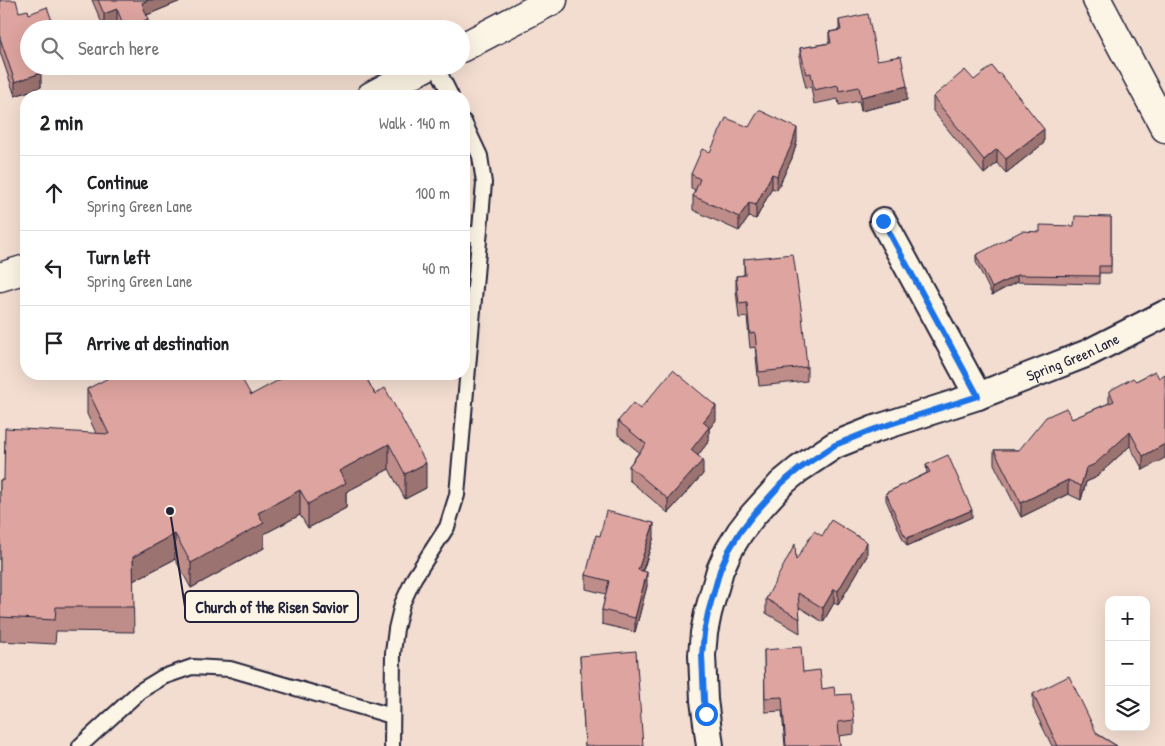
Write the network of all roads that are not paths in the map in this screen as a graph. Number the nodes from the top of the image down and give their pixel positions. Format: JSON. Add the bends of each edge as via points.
{"nodes":[{"id":1,"x":553,"y":0,"type":"edge"},
{"id":2,"x":1097,"y":0,"type":"edge"},
{"id":3,"x":470,"y":43,"type":"edge"},
{"id":4,"x":411,"y":75,"type":"edge"},
{"id":5,"x":440,"y":75,"type":"edge"},
{"id":6,"x":382,"y":90,"type":"edge"},
{"id":7,"x":448,"y":90,"type":"edge"},
{"id":8,"x":1157,"y":96,"type":"edge"},
{"id":9,"x":1165,"y":128,"type":"edge"},
{"id":10,"x":470,"y":135,"type":"edge"},
{"id":11,"x":883,"y":221,"type":"dead end"},
{"id":12,"x":470,"y":234,"type":"edge"},
{"id":13,"x":479,"y":235,"type":"junction"},
{"id":14,"x":20,"y":271,"type":"edge"},
{"id":15,"x":0,"y":277,"type":"edge"},
{"id":16,"x":1165,"y":314,"type":"edge"},
{"id":17,"x":470,"y":341,"type":"edge"},
{"id":18,"x":467,"y":380,"type":"edge"},
{"id":19,"x":978,"y":396,"type":"junction"},
{"id":20,"x":392,"y":716,"type":"junction"},
{"id":21,"x":80,"y":746,"type":"edge"},
{"id":22,"x":392,"y":746,"type":"edge"},
{"id":23,"x":710,"y":746,"type":"edge"}],
"edges":[{"from":1,"to":3,"type":"street"},
{"from":2,"to":8,"type":"street"},
{"from":4,"to":6,"type":"street"},
{"from":5,"to":7,"type":"lane"},
{"from":8,"to":9,"type":"street"},
{"from":10,"to":13,"type":"lane","via":[[480,156],[484,183]]},
{"from":11,"to":19,"type":"street"},
{"from":12,"to":13,"type":"lane"},
{"from":13,"to":17,"type":"lane"},
{"from":14,"to":15,"type":"street"},
{"from":16,"to":19,"type":"street","name":"Spring Green Lane","via":[[1088,353]]},
{"from":18,"to":20,"type":"lane","via":[[457,495],[447,527],[414,578],[402,604],[393,652]]},
{"from":19,"to":23,"type":"street","name":"Spring Green Lane","via":[[835,445],[782,483],[753,515],[729,550],[720,570],[704,633],[704,700]]},
{"from":20,"to":21,"type":"lane","via":[[230,669],[192,667],[163,677],[140,691]]},
{"from":20,"to":22,"type":"lane"}]}
